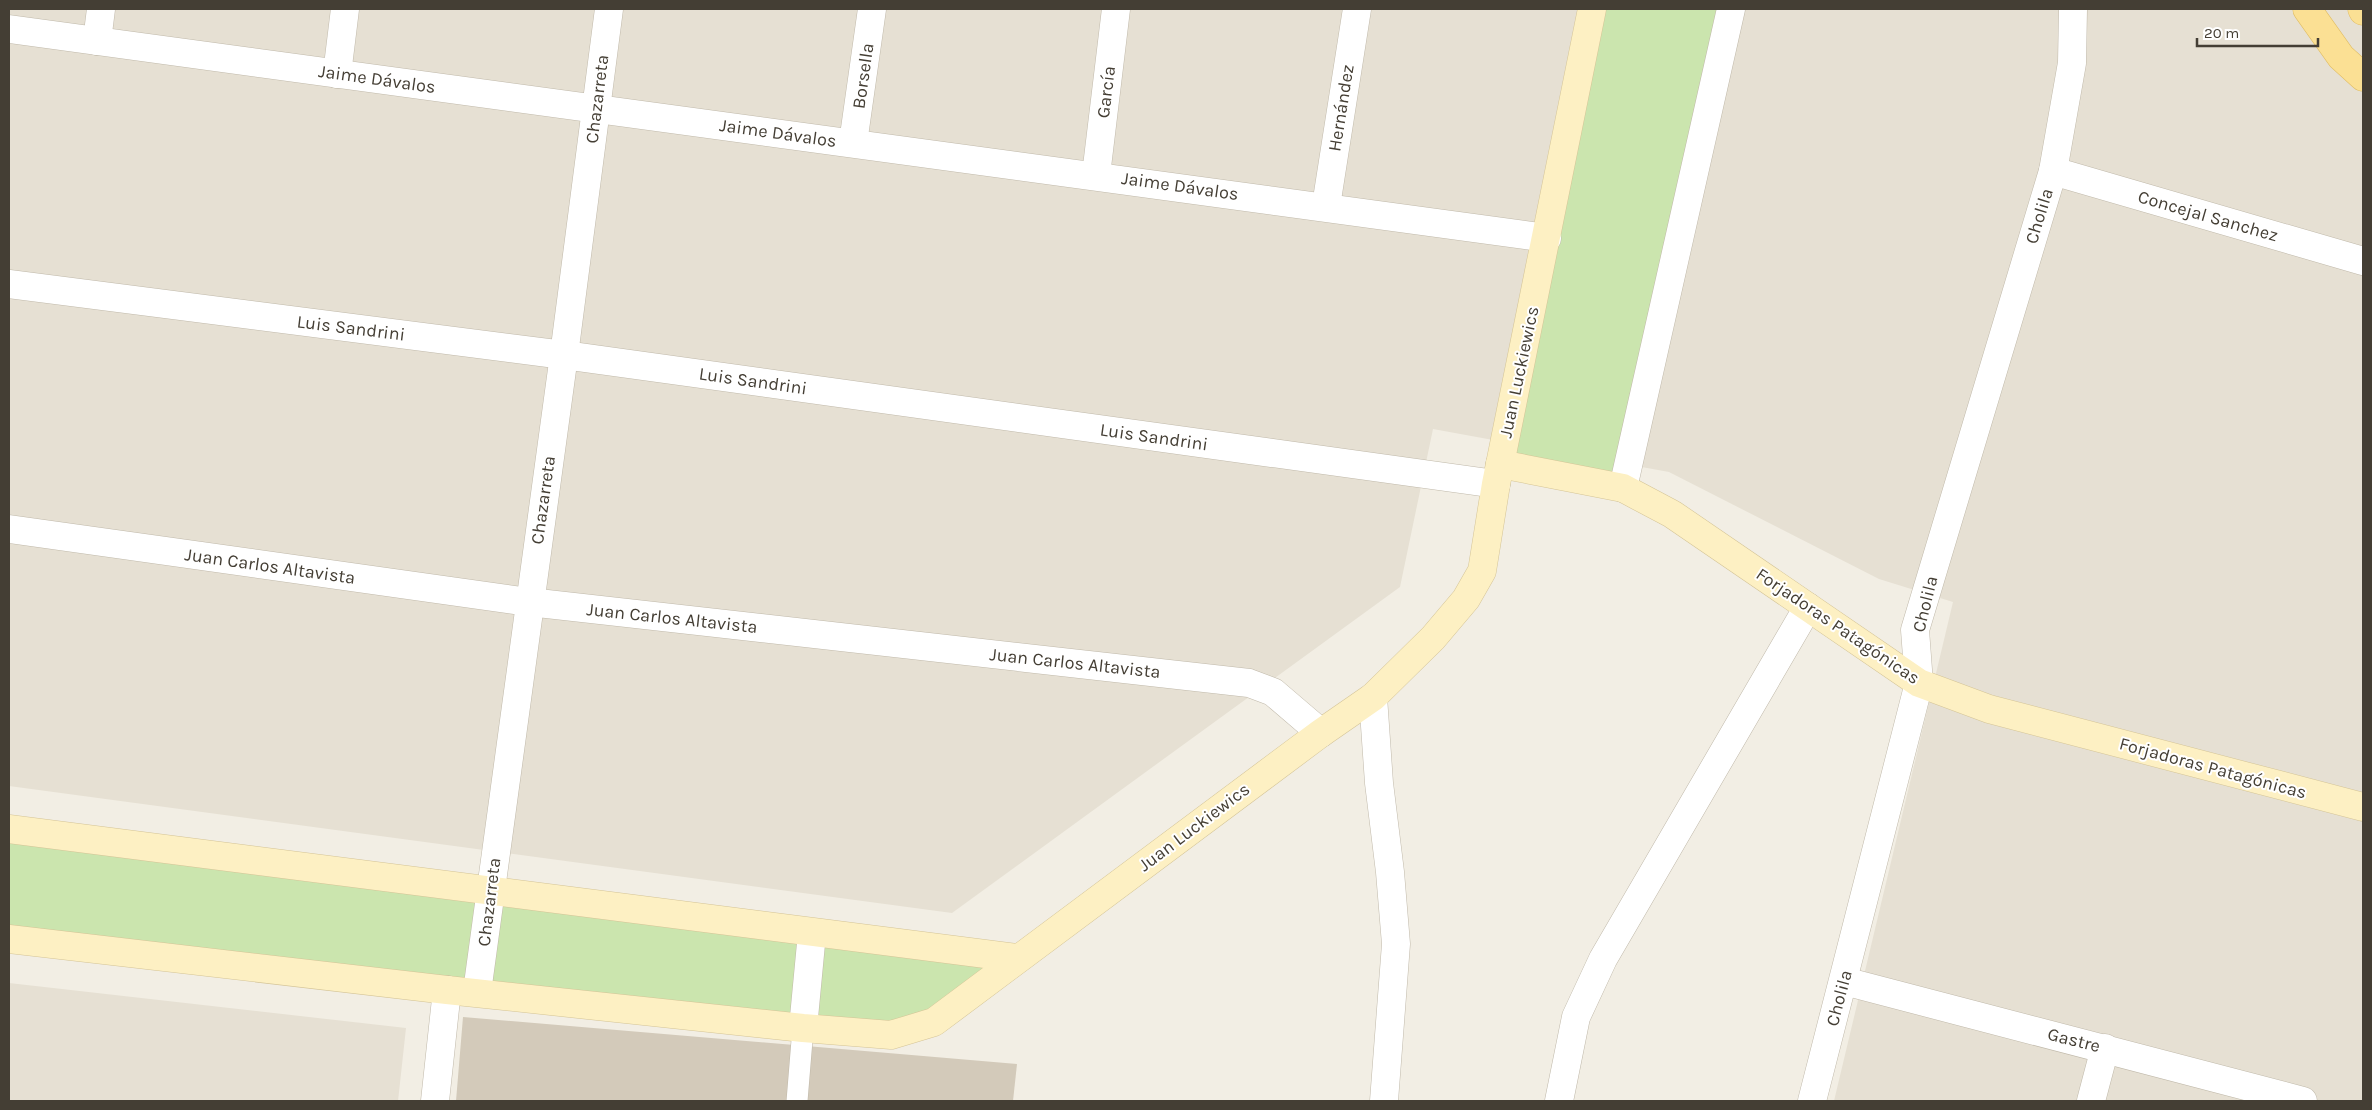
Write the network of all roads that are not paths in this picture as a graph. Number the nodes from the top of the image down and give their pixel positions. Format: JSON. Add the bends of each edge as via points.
{"nodes":[{"id":1,"x":101,"y":9,"type":"edge"},
{"id":2,"x":345,"y":9,"type":"edge"},
{"id":3,"x":609,"y":9,"type":"edge"},
{"id":4,"x":872,"y":9,"type":"edge"},
{"id":5,"x":1116,"y":9,"type":"edge"},
{"id":6,"x":1357,"y":9,"type":"edge"},
{"id":7,"x":1592,"y":9,"type":"edge"},
{"id":8,"x":1731,"y":9,"type":"edge"},
{"id":9,"x":2073,"y":9,"type":"edge"},
{"id":10,"x":2307,"y":9,"type":"edge"},
{"id":11,"x":9,"y":30,"type":"edge"},
{"id":12,"x":97,"y":42,"type":"junction"},
{"id":13,"x":337,"y":74,"type":"junction"},
{"id":14,"x":2363,"y":76,"type":"edge"},
{"id":15,"x":595,"y":108,"type":"junction"},
{"id":16,"x":853,"y":143,"type":"junction"},
{"id":17,"x":2052,"y":171,"type":"junction"},
{"id":18,"x":1096,"y":175,"type":"junction"},
{"id":19,"x":1326,"y":206,"type":"junction"},
{"id":20,"x":1547,"y":238,"type":"junction"},
{"id":21,"x":2363,"y":262,"type":"edge"},
{"id":22,"x":9,"y":284,"type":"edge"},
{"id":23,"x":564,"y":355,"type":"junction"},
{"id":24,"x":1498,"y":474,"type":"junction"},
{"id":25,"x":1623,"y":488,"type":"junction"},
{"id":26,"x":9,"y":530,"type":"edge"},
{"id":27,"x":529,"y":602,"type":"junction"},
{"id":28,"x":1808,"y":607,"type":"junction"},
{"id":29,"x":1919,"y":683,"type":"junction"},
{"id":30,"x":1372,"y":697,"type":"junction"},
{"id":31,"x":1321,"y":733,"type":"junction"},
{"id":32,"x":2363,"y":807,"type":"edge"},
{"id":33,"x":9,"y":829,"type":"edge"},
{"id":34,"x":490,"y":891,"type":"junction"},
{"id":35,"x":812,"y":933,"type":"junction"},
{"id":36,"x":9,"y":939,"type":"edge"},
{"id":37,"x":1017,"y":958,"type":"junction"},
{"id":38,"x":1844,"y":981,"type":"junction"},
{"id":39,"x":447,"y":990,"type":"junction"},
{"id":40,"x":477,"y":992,"type":"junction"},
{"id":41,"x":803,"y":1028,"type":"junction"},
{"id":42,"x":2105,"y":1048,"type":"junction"},
{"id":43,"x":435,"y":1101,"type":"edge"},
{"id":44,"x":797,"y":1101,"type":"edge"},
{"id":45,"x":1384,"y":1101,"type":"edge"},
{"id":46,"x":1559,"y":1101,"type":"edge"},
{"id":47,"x":1812,"y":1101,"type":"edge"},
{"id":48,"x":2092,"y":1101,"type":"edge"},
{"id":49,"x":2303,"y":1101,"type":"edge"}],
"edges":[{"from":1,"to":12,"type":"street"},
{"from":2,"to":13,"type":"street"},
{"from":3,"to":15,"type":"street","name":"Chazarreta"},
{"from":4,"to":16,"type":"street","name":"Borsella"},
{"from":5,"to":18,"type":"street","name":"García"},
{"from":6,"to":19,"type":"street","name":"Hernández"},
{"from":7,"to":20,"type":"main road","name":"Juan Luckiewics"},
{"from":8,"to":25,"type":"street"},
{"from":9,"to":17,"type":"street","name":"Cholila","via":[[2072,63]]},
{"from":10,"to":14,"type":"main road","via":[[2342,57]]},
{"from":11,"to":12,"type":"street","name":"Jaime Dávalos"},
{"from":12,"to":13,"type":"street","name":"Jaime Dávalos"},
{"from":13,"to":15,"type":"street","name":"Jaime Dávalos"},
{"from":15,"to":16,"type":"street","name":"Jaime Dávalos"},
{"from":15,"to":23,"type":"street","name":"Chazarreta"},
{"from":16,"to":18,"type":"street","name":"Jaime Dávalos"},
{"from":17,"to":21,"type":"street","name":"Concejal Sanchez"},
{"from":17,"to":29,"type":"street","name":"Cholila","via":[[1915,630]]},
{"from":18,"to":19,"type":"street","name":"Jaime Dávalos"},
{"from":19,"to":20,"type":"street","name":"Jaime Dávalos"},
{"from":20,"to":24,"type":"main road","name":"Juan Luckiewics"},
{"from":22,"to":23,"type":"street","name":"Luis Sandrini"},
{"from":23,"to":24,"type":"street","name":"Luis Sandrini"},
{"from":23,"to":27,"type":"street","name":"Chazarreta"},
{"from":24,"to":25,"type":"main road","name":"Forjadoras Patagónicas"},
{"from":24,"to":30,"type":"main road","name":"Juan Luckiewics","via":[[1482,571],[1466,600],[1433,638]]},
{"from":25,"to":28,"type":"main road","name":"Forjadoras Patagónicas","via":[[1672,514]]},
{"from":26,"to":27,"type":"street","name":"Juan Carlos Altavista"},
{"from":27,"to":31,"type":"street","name":"Juan Carlos Altavista","via":[[1249,683],[1273,692]]},
{"from":27,"to":34,"type":"street","name":"Chazarreta"},
{"from":28,"to":29,"type":"main road","name":"Forjadoras Patagónicas"},
{"from":28,"to":46,"type":"street","via":[[1603,959],[1576,1017]]},
{"from":29,"to":32,"type":"main road","name":"Forjadoras Patagónicas","via":[[1989,709]]},
{"from":29,"to":38,"type":"street","name":"Cholila"},
{"from":30,"to":31,"type":"main road","name":"Juan Luckiewics"},
{"from":30,"to":45,"type":"street","via":[[1396,944]]},
{"from":31,"to":37,"type":"main road","name":"Juan Luckiewics"},
{"from":33,"to":34,"type":"main road"},
{"from":34,"to":35,"type":"main road"},
{"from":34,"to":40,"type":"street","name":"Chazarreta"},
{"from":35,"to":37,"type":"main road"},
{"from":35,"to":41,"type":"street"},
{"from":36,"to":39,"type":"main road","name":"Juan Luckiewics"},
{"from":37,"to":41,"type":"main road","name":"Juan Luckiewics","via":[[934,1022],[891,1035]]},
{"from":38,"to":42,"type":"street","name":"Gastre"},
{"from":38,"to":47,"type":"street","name":"Cholila"},
{"from":39,"to":40,"type":"main road","name":"Juan Luckiewics"},
{"from":39,"to":43,"type":"street"},
{"from":40,"to":41,"type":"main road","name":"Juan Luckiewics"},
{"from":41,"to":44,"type":"lane"},
{"from":42,"to":48,"type":"street"},
{"from":42,"to":49,"type":"street","name":"Gastre"}]}
